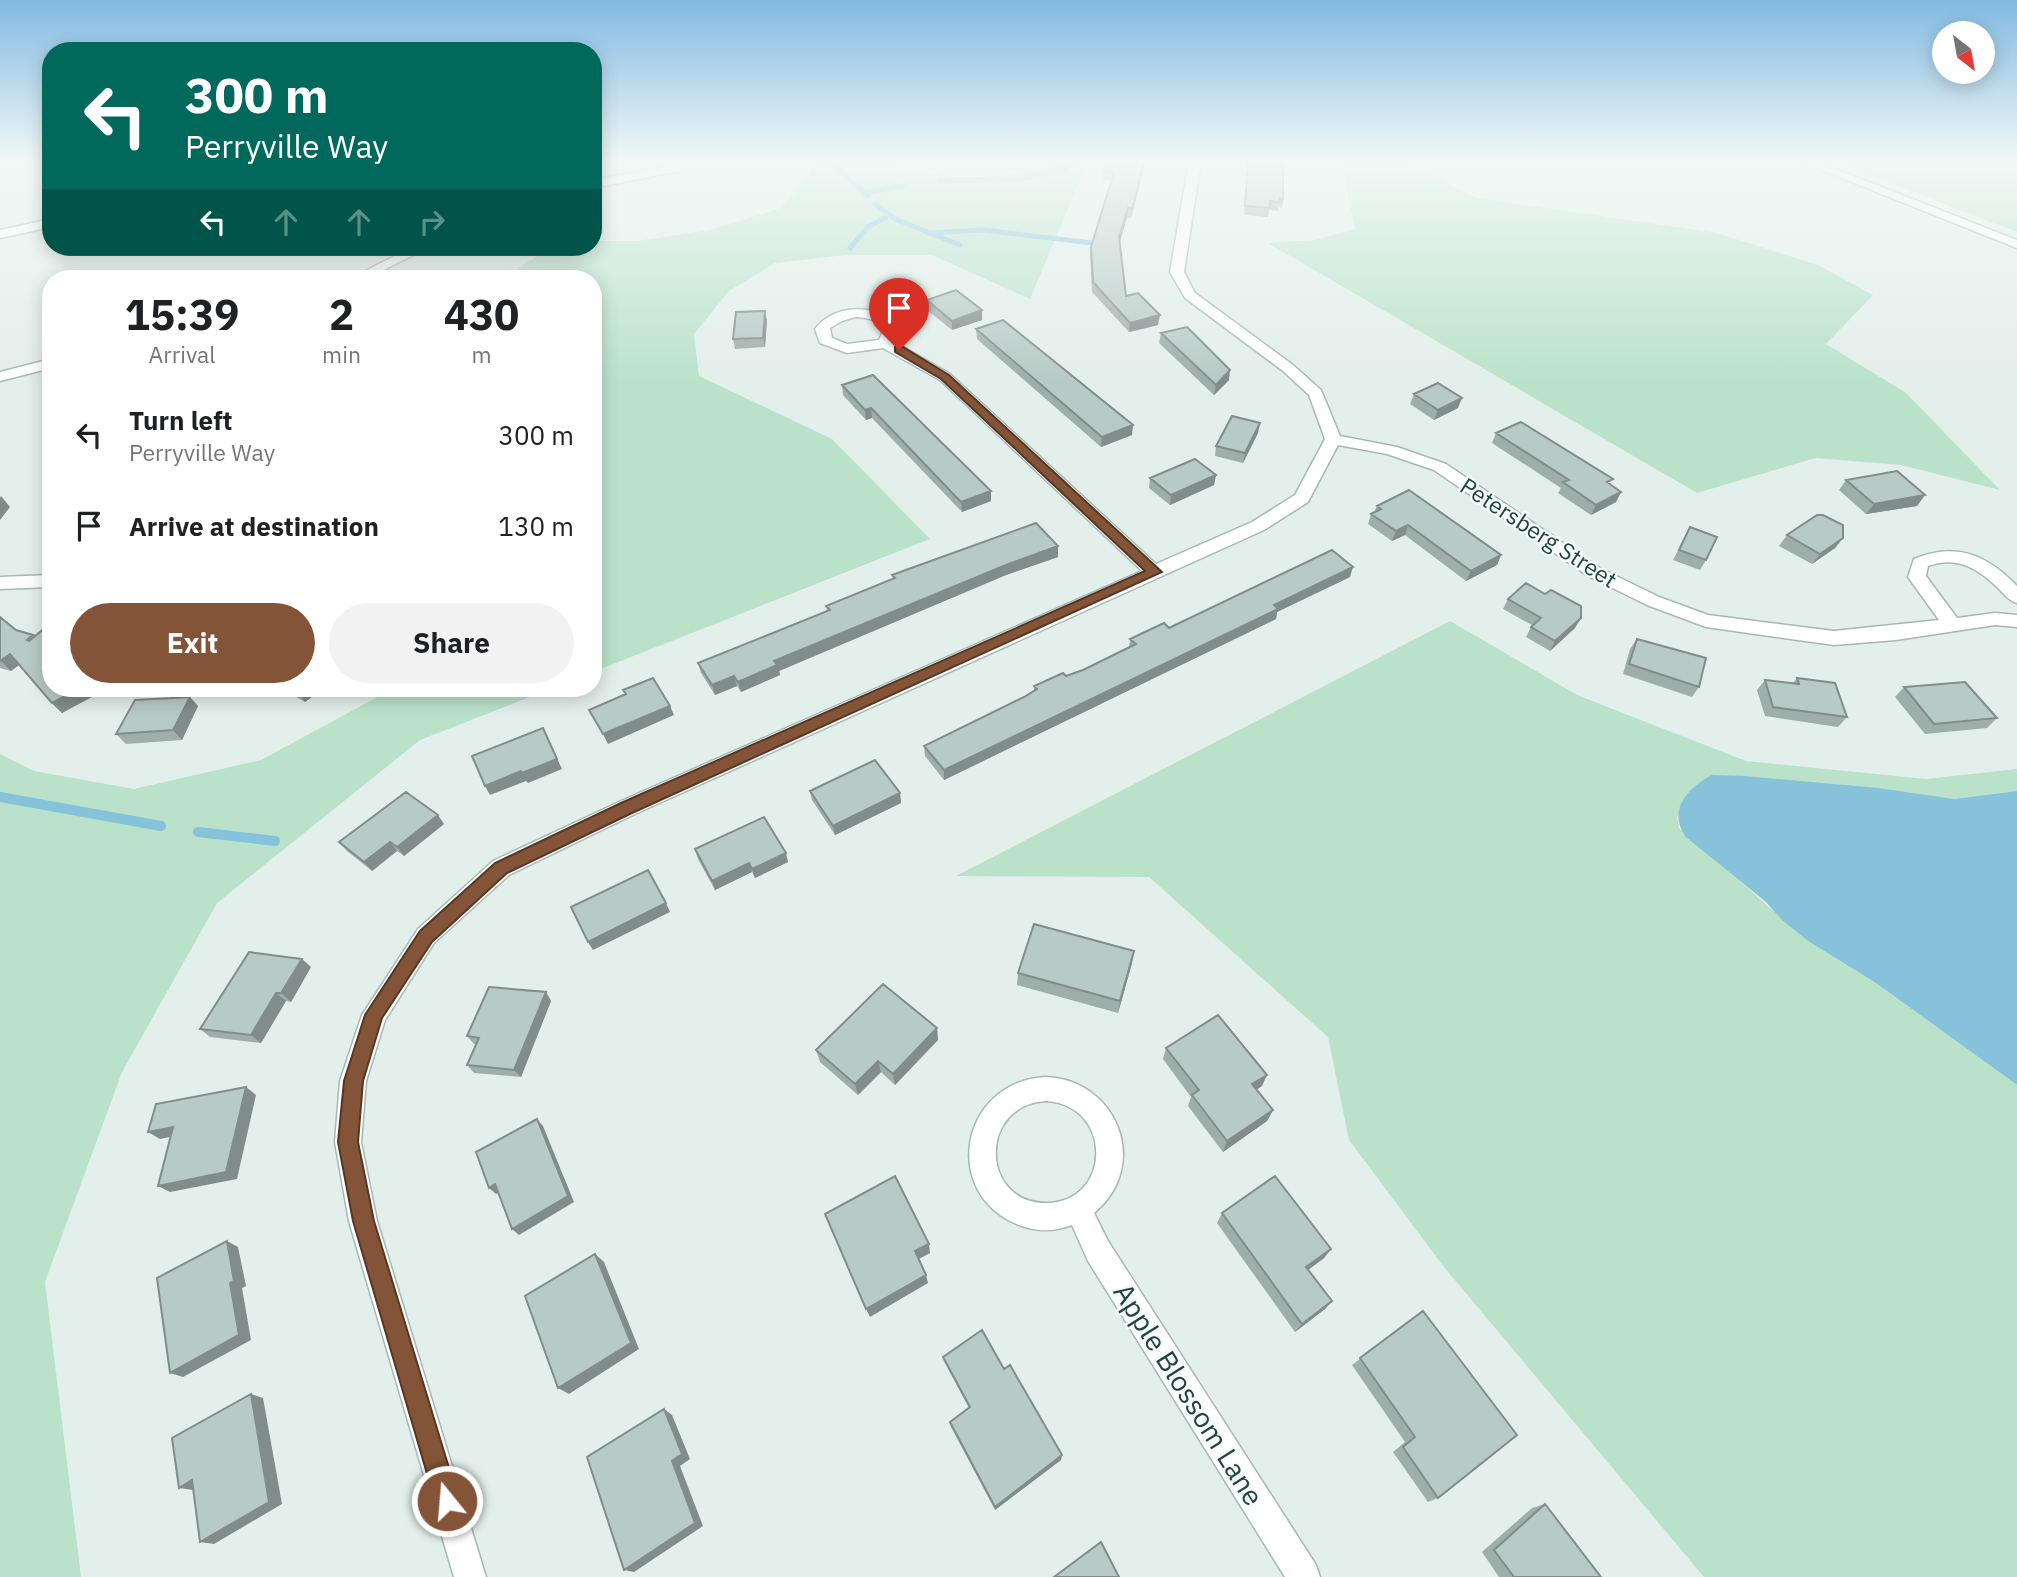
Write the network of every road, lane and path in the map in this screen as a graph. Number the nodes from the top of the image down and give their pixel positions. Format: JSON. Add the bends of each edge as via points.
{"nodes":[{"id":1,"x":1183,"y":235,"type":"edge"},
{"id":2,"x":1993,"y":235,"type":"edge"},
{"id":3,"x":2017,"y":244,"type":"edge"},
{"id":4,"x":404,"y":256,"type":"edge"},
{"id":5,"x":375,"y":270,"type":"edge"},
{"id":6,"x":885,"y":343,"type":"dead end"},
{"id":7,"x":42,"y":365,"type":"edge"},
{"id":8,"x":0,"y":377,"type":"edge"},
{"id":9,"x":1334,"y":439,"type":"junction"},
{"id":10,"x":1155,"y":572,"type":"junction"},
{"id":11,"x":42,"y":581,"type":"edge"},
{"id":12,"x":0,"y":583,"type":"edge"},
{"id":13,"x":2017,"y":597,"type":"edge"},
{"id":14,"x":2017,"y":621,"type":"edge"},
{"id":15,"x":1952,"y":624,"type":"junction"},
{"id":16,"x":1078,"y":1209,"type":"junction"},
{"id":17,"x":470,"y":1577,"type":"edge"},
{"id":18,"x":1304,"y":1577,"type":"edge"}],
"edges":[{"from":1,"to":9,"type":"street","via":[[1177,272],[1190,295],[1316,393]]},
{"from":2,"to":3,"type":"street"},
{"from":4,"to":5,"type":"street"},
{"from":6,"to":10,"type":"street","via":[[945,377]]},
{"from":7,"to":8,"type":"street"},
{"from":9,"to":10,"type":"street","via":[[1303,498],[1258,526]]},
{"from":9,"to":15,"type":"street","name":"Petersberg Street","via":[[1391,450],[1440,467],[1594,572],[1706,621],[1834,638]]},
{"from":10,"to":17,"type":"street","via":[[501,868],[426,936],[374,1015],[354,1081],[348,1142],[363,1221]]},
{"from":11,"to":12,"type":"street"},
{"from":13,"to":15,"type":"street","via":[[1996,573],[1968,559],[1937,554],[1920,563],[1917,577]]},
{"from":14,"to":15,"type":"street","name":"Petersberg Street"},
{"from":16,"to":16,"type":"street","via":[[1091,1200],[1108,1173],[1105,1127],[1085,1102],[1056,1090],[1024,1092],[1010,1099],[997,1110],[982,1141],[986,1176],[995,1191],[1024,1213],[1061,1216]]},
{"from":16,"to":18,"type":"street","name":"Apple Blossom Lane","via":[[1098,1251]]}]}
